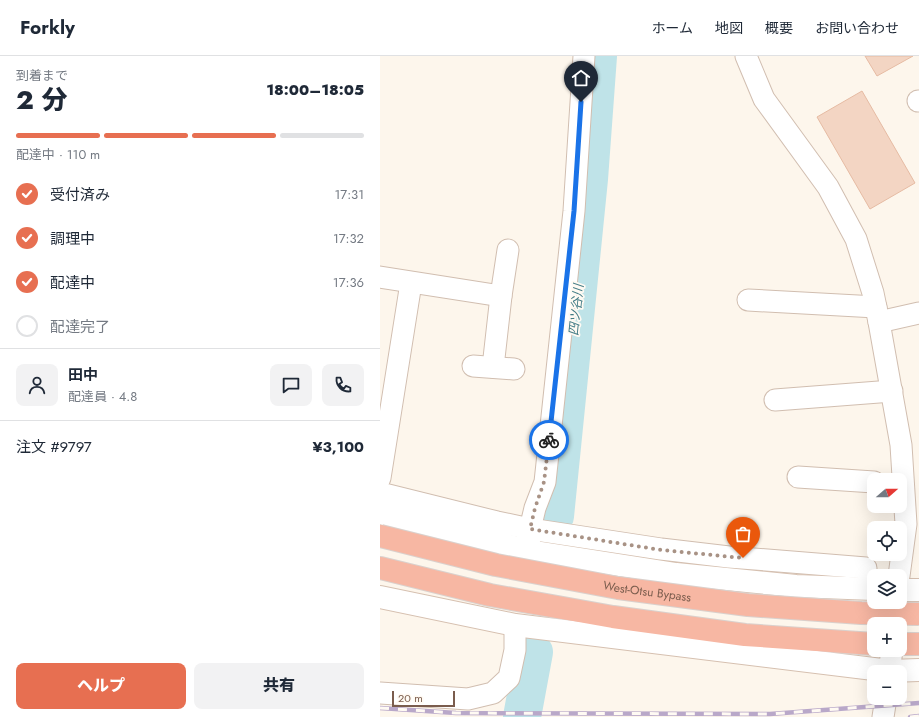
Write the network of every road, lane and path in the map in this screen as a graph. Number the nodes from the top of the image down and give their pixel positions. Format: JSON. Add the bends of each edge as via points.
{"nodes":[{"id":1,"x":584,"y":56,"type":"edge"},
{"id":2,"x":746,"y":56,"type":"edge"},
{"id":3,"x":508,"y":250,"type":"dead end"},
{"id":4,"x":380,"y":277,"type":"edge"},
{"id":5,"x":411,"y":283,"type":"junction"},
{"id":6,"x":501,"y":296,"type":"junction"},
{"id":7,"x":748,"y":300,"type":"dead end"},
{"id":8,"x":919,"y":313,"type":"edge"},
{"id":9,"x":878,"y":315,"type":"junction"},
{"id":10,"x":473,"y":366,"type":"dead end"},
{"id":11,"x":493,"y":368,"type":"junction"},
{"id":12,"x":514,"y":369,"type":"dead end"},
{"id":13,"x":892,"y":392,"type":"junction"},
{"id":14,"x":775,"y":400,"type":"dead end"},
{"id":15,"x":902,"y":473,"type":"edge"},
{"id":16,"x":798,"y":476,"type":"dead end"},
{"id":17,"x":380,"y":478,"type":"edge"},
{"id":18,"x":867,"y":481,"type":"edge"},
{"id":19,"x":380,"y":493,"type":"edge"},
{"id":20,"x":380,"y":513,"type":"edge"},
{"id":21,"x":905,"y":513,"type":"edge"},
{"id":22,"x":530,"y":529,"type":"junction"},
{"id":23,"x":570,"y":535,"type":"junction"},
{"id":24,"x":380,"y":536,"type":"edge"},
{"id":25,"x":529,"y":551,"type":"junction"},
{"id":26,"x":566,"y":557,"type":"junction"},
{"id":27,"x":798,"y":563,"type":"junction"},
{"id":28,"x":380,"y":568,"type":"edge"},
{"id":29,"x":866,"y":568,"type":"dead end"},
{"id":30,"x":900,"y":569,"type":"edge"},
{"id":31,"x":796,"y":586,"type":"junction"},
{"id":32,"x":867,"y":589,"type":"edge"},
{"id":33,"x":907,"y":590,"type":"edge"},
{"id":34,"x":919,"y":590,"type":"edge"},
{"id":35,"x":380,"y":597,"type":"edge"},
{"id":36,"x":919,"y":614,"type":"edge"},
{"id":37,"x":515,"y":625,"type":"junction"},
{"id":38,"x":867,"y":644,"type":"edge"},
{"id":39,"x":907,"y":644,"type":"edge"},
{"id":40,"x":919,"y":644,"type":"edge"},
{"id":41,"x":890,"y":664,"type":"edge"},
{"id":42,"x":919,"y":670,"type":"edge"},
{"id":43,"x":380,"y":693,"type":"edge"},
{"id":44,"x":885,"y":705,"type":"edge"},
{"id":45,"x":883,"y":717,"type":"edge"}],
"edges":[{"from":1,"to":22,"type":"street","via":[[574,211],[545,475]]},
{"from":2,"to":9,"type":"street","via":[[764,99],[828,187],[856,239]]},
{"from":3,"to":6,"type":"street"},
{"from":4,"to":5,"type":"street"},
{"from":5,"to":6,"type":"street"},
{"from":5,"to":17,"type":"street"},
{"from":6,"to":11,"type":"street"},
{"from":7,"to":9,"type":"street"},
{"from":8,"to":9,"type":"street"},
{"from":9,"to":13,"type":"street"},
{"from":10,"to":11,"type":"street"},
{"from":11,"to":12,"type":"street"},
{"from":13,"to":14,"type":"street"},
{"from":13,"to":15,"type":"street","via":[[901,445]]},
{"from":16,"to":18,"type":"street"},
{"from":19,"to":22,"type":"street"},
{"from":20,"to":25,"type":"street"},
{"from":21,"to":30,"type":"street","via":[[906,524]]},
{"from":22,"to":23,"type":"street"},
{"from":22,"to":25,"type":"street"},
{"from":23,"to":26,"type":"street"},
{"from":23,"to":27,"type":"street","via":[[661,550]]},
{"from":24,"to":36,"type":"highway","name":"West-Otsu Bypass","bridge":true,"via":[[496,565],[618,588],[748,605],[861,613]]},
{"from":25,"to":26,"type":"street"},
{"from":26,"to":31,"type":"street","via":[[676,574]]},
{"from":27,"to":29,"type":"street"},
{"from":27,"to":31,"type":"street"},
{"from":28,"to":38,"type":"highway","via":[[490,595],[613,617],[745,635]]},
{"from":31,"to":32,"type":"street"},
{"from":33,"to":34,"type":"street"},
{"from":35,"to":37,"type":"street"},
{"from":37,"to":41,"type":"street"},
{"from":37,"to":43,"type":"street","via":[[515,650],[509,678],[493,692],[468,699]]},
{"from":39,"to":40,"type":"highway"},
{"from":41,"to":42,"type":"street"},
{"from":44,"to":45,"type":"street"}]}
